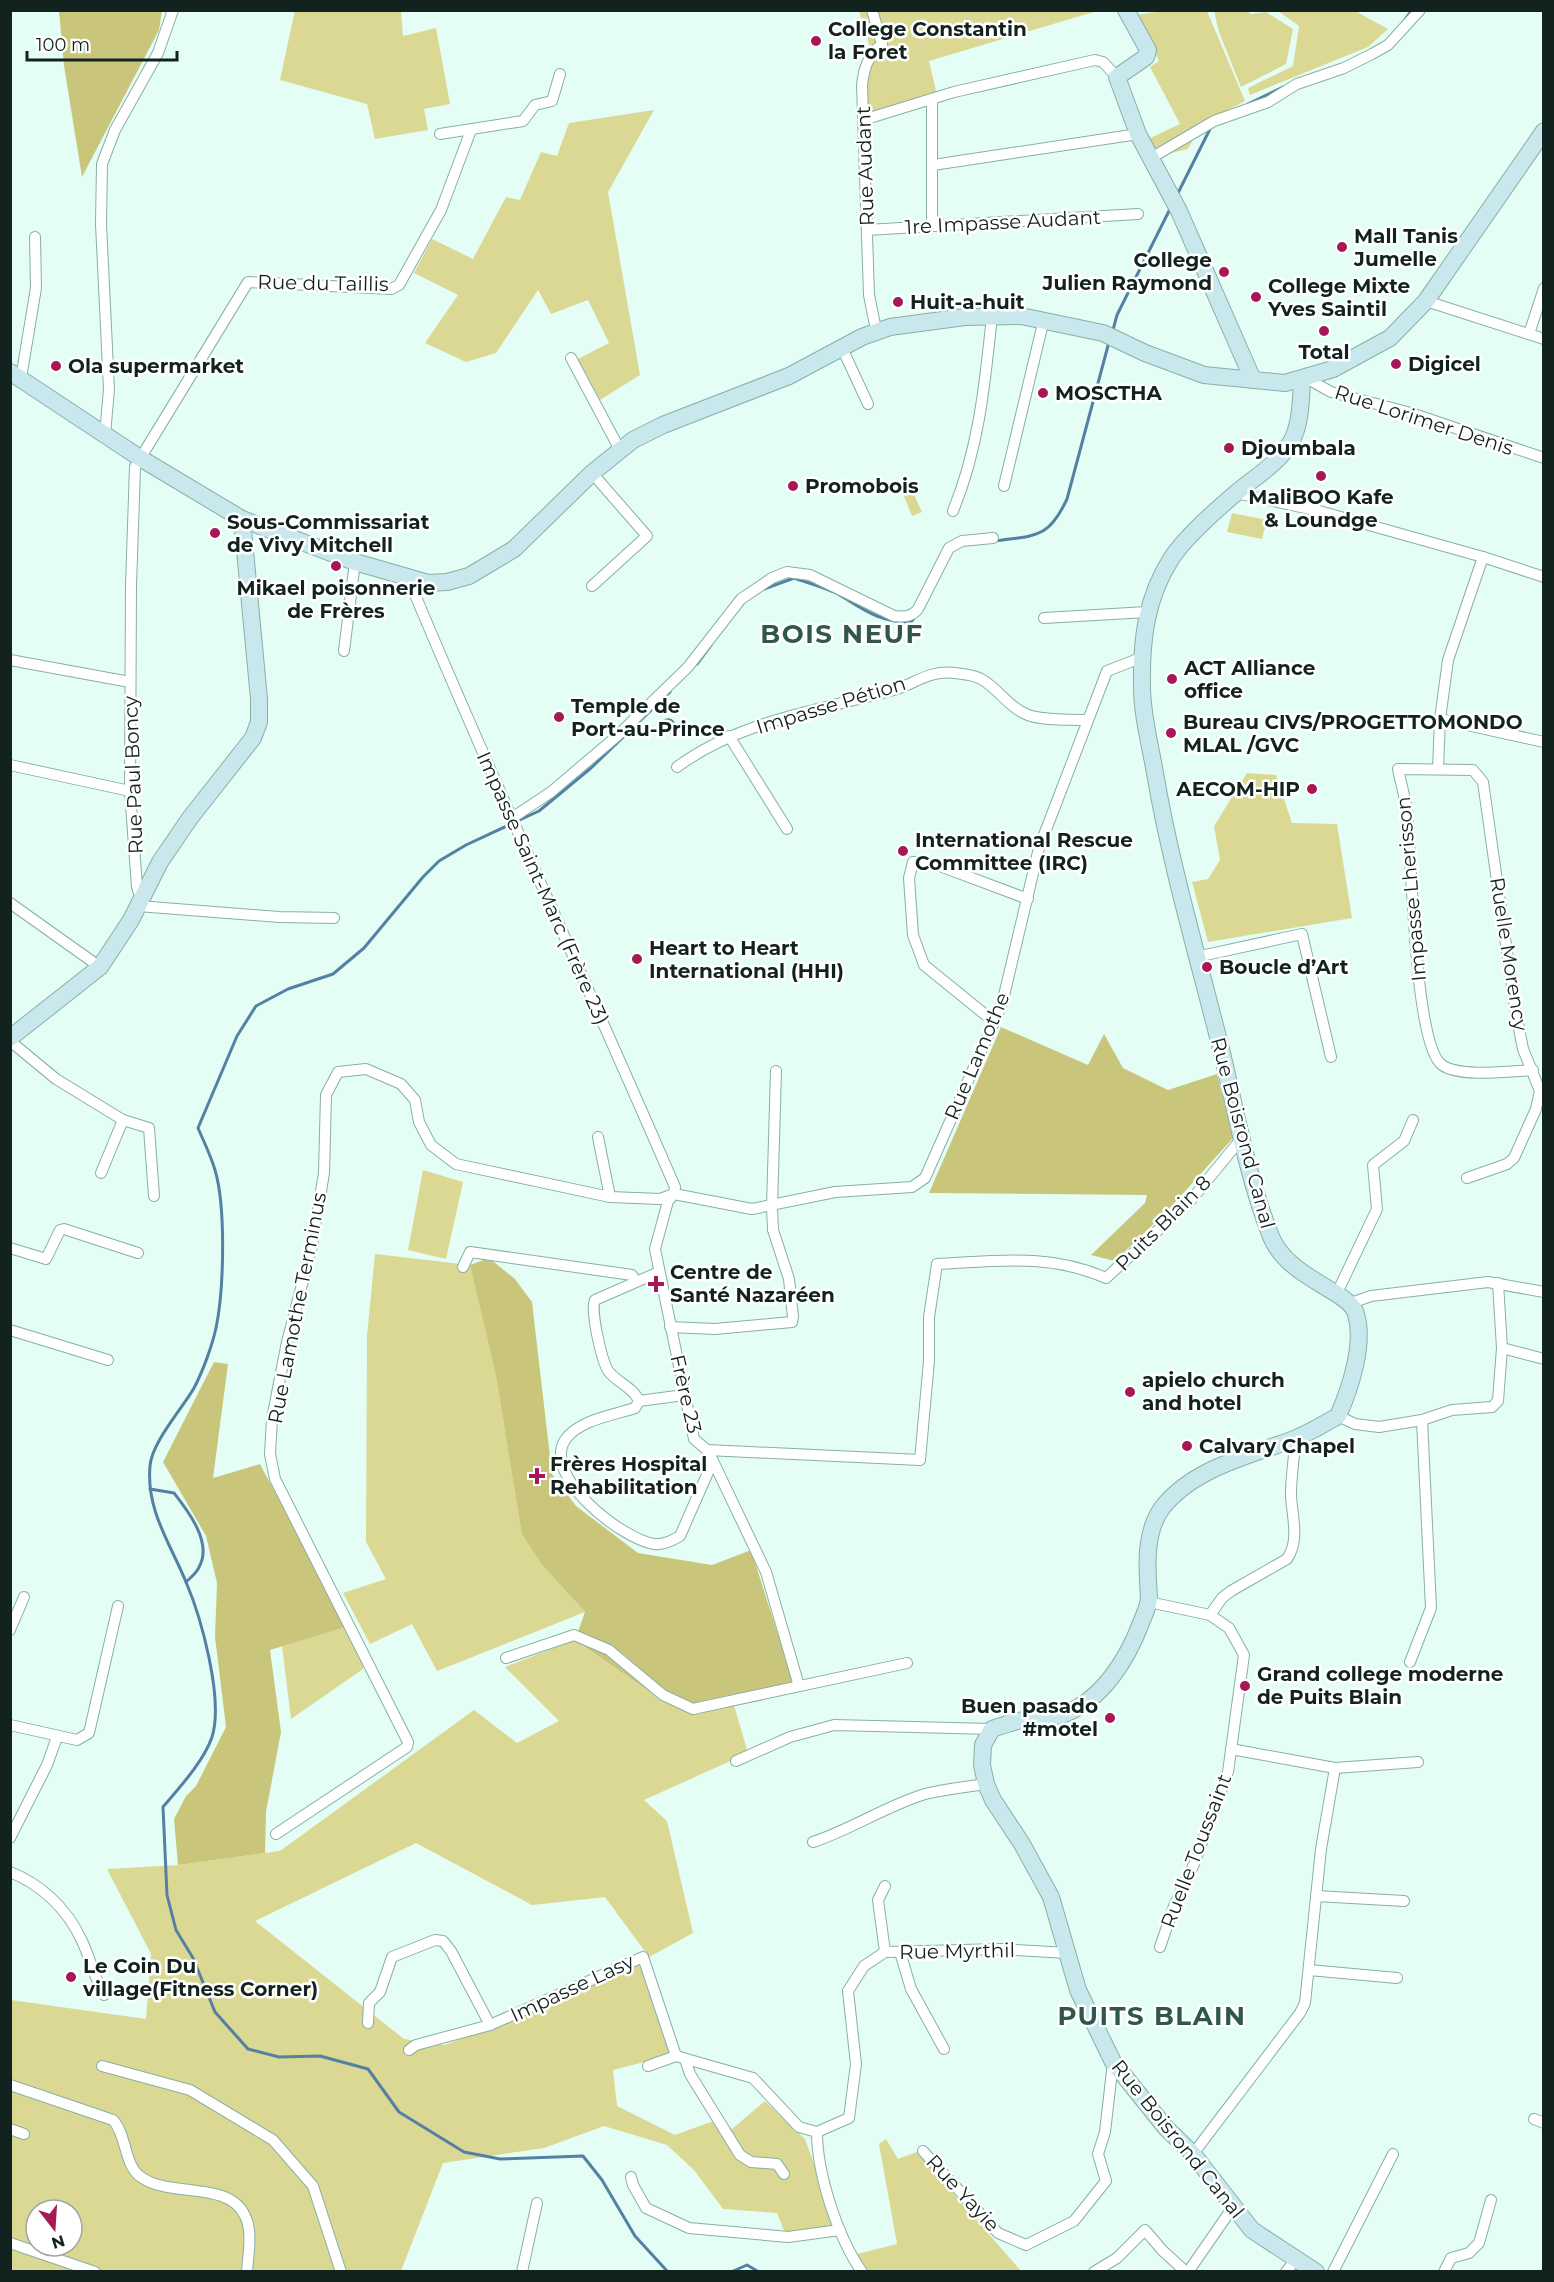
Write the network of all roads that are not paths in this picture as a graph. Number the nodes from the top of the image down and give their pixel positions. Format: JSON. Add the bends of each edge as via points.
{"nodes":[{"id":1,"x":173,"y":10,"type":"edge"},
{"id":2,"x":872,"y":10,"type":"edge"},
{"id":3,"x":1126,"y":10,"type":"edge"},
{"id":4,"x":1420,"y":10,"type":"edge"},
{"id":5,"x":560,"y":74,"type":"dead end"},
{"id":6,"x":1117,"y":77,"type":"junction"},
{"id":7,"x":932,"y":100,"type":"junction"},
{"id":8,"x":863,"y":120,"type":"junction"},
{"id":9,"x":471,"y":130,"type":"junction"},
{"id":10,"x":1544,"y":131,"type":"edge"},
{"id":11,"x":440,"y":134,"type":"dead end"},
{"id":12,"x":1138,"y":134,"type":"junction"},
{"id":13,"x":1150,"y":158,"type":"junction"},
{"id":14,"x":933,"y":165,"type":"junction"},
{"id":15,"x":1138,"y":214,"type":"dead end"},
{"id":16,"x":932,"y":226,"type":"junction"},
{"id":17,"x":867,"y":230,"type":"junction"},
{"id":18,"x":35,"y":237,"type":"dead end"},
{"id":19,"x":1544,"y":288,"type":"edge"},
{"id":20,"x":1426,"y":301,"type":"junction"},
{"id":21,"x":992,"y":316,"type":"junction"},
{"id":22,"x":1044,"y":319,"type":"junction"},
{"id":23,"x":876,"y":330,"type":"junction"},
{"id":24,"x":1529,"y":334,"type":"junction"},
{"id":25,"x":1544,"y":339,"type":"edge"},
{"id":26,"x":842,"y":348,"type":"junction"},
{"id":27,"x":571,"y":358,"type":"dead end"},
{"id":28,"x":16,"y":375,"type":"edge"},
{"id":29,"x":1304,"y":379,"type":"junction"},
{"id":30,"x":1253,"y":380,"type":"junction"},
{"id":31,"x":868,"y":404,"type":"dead end"},
{"id":32,"x":105,"y":435,"type":"junction"},
{"id":33,"x":620,"y":450,"type":"junction"},
{"id":34,"x":140,"y":458,"type":"junction"},
{"id":35,"x":1544,"y":458,"type":"edge"},
{"id":36,"x":592,"y":473,"type":"junction"},
{"id":37,"x":1004,"y":486,"type":"dead end"},
{"id":38,"x":1236,"y":493,"type":"junction"},
{"id":39,"x":953,"y":511,"type":"dead end"},
{"id":40,"x":243,"y":519,"type":"junction"},
{"id":41,"x":993,"y":537,"type":"dead end"},
{"id":42,"x":1482,"y":557,"type":"junction"},
{"id":43,"x":355,"y":562,"type":"junction"},
{"id":44,"x":1544,"y":577,"type":"edge"},
{"id":45,"x":415,"y":580,"type":"junction"},
{"id":46,"x":592,"y":586,"type":"dead end"},
{"id":47,"x":1147,"y":612,"type":"junction"},
{"id":48,"x":1044,"y":618,"type":"dead end"},
{"id":49,"x":344,"y":651,"type":"dead end"},
{"id":50,"x":1143,"y":657,"type":"junction"},
{"id":51,"x":10,"y":660,"type":"edge"},
{"id":52,"x":130,"y":682,"type":"junction"},
{"id":53,"x":1440,"y":719,"type":"junction"},
{"id":54,"x":1087,"y":720,"type":"junction"},
{"id":55,"x":729,"y":736,"type":"junction"},
{"id":56,"x":1544,"y":742,"type":"edge"},
{"id":57,"x":10,"y":765,"type":"edge"},
{"id":58,"x":677,"y":767,"type":"dead end"},
{"id":59,"x":1398,"y":769,"type":"joint"},
{"id":60,"x":1438,"y":769,"type":"junction"},
{"id":61,"x":130,"y":791,"type":"junction"},
{"id":62,"x":512,"y":818,"type":"junction"},
{"id":63,"x":787,"y":829,"type":"dead end"},
{"id":64,"x":1029,"y":900,"type":"junction"},
{"id":65,"x":10,"y":903,"type":"edge"},
{"id":66,"x":139,"y":903,"type":"junction"},
{"id":67,"x":334,"y":918,"type":"dead end"},
{"id":68,"x":1196,"y":957,"type":"junction"},
{"id":69,"x":100,"y":967,"type":"junction"},
{"id":70,"x":993,"y":1021,"type":"junction"},
{"id":71,"x":10,"y":1040,"type":"edge"},
{"id":72,"x":1331,"y":1057,"type":"dead end"},
{"id":73,"x":1533,"y":1070,"type":"junction"},
{"id":74,"x":776,"y":1071,"type":"dead end"},
{"id":75,"x":123,"y":1120,"type":"junction"},
{"id":76,"x":1413,"y":1120,"type":"dead end"},
{"id":77,"x":598,"y":1137,"type":"dead end"},
{"id":78,"x":1241,"y":1139,"type":"junction"},
{"id":79,"x":101,"y":1173,"type":"dead end"},
{"id":80,"x":1467,"y":1178,"type":"dead end"},
{"id":81,"x":674,"y":1194,"type":"junction"},
{"id":82,"x":154,"y":1196,"type":"dead end"},
{"id":83,"x":610,"y":1197,"type":"junction"},
{"id":84,"x":771,"y":1207,"type":"junction"},
{"id":85,"x":10,"y":1248,"type":"edge"},
{"id":86,"x":138,"y":1254,"type":"dead end"},
{"id":87,"x":463,"y":1267,"type":"dead end"},
{"id":88,"x":658,"y":1272,"type":"junction"},
{"id":89,"x":635,"y":1281,"type":"junction"},
{"id":90,"x":1498,"y":1283,"type":"junction"},
{"id":91,"x":1544,"y":1293,"type":"edge"},
{"id":92,"x":1336,"y":1295,"type":"junction"},
{"id":93,"x":1352,"y":1304,"type":"junction"},
{"id":94,"x":670,"y":1327,"type":"junction"},
{"id":95,"x":10,"y":1330,"type":"edge"},
{"id":96,"x":1502,"y":1348,"type":"junction"},
{"id":97,"x":1544,"y":1359,"type":"edge"},
{"id":98,"x":108,"y":1360,"type":"dead end"},
{"id":99,"x":684,"y":1395,"type":"junction"},
{"id":100,"x":639,"y":1401,"type":"junction"},
{"id":101,"x":1338,"y":1416,"type":"junction"},
{"id":102,"x":1422,"y":1420,"type":"junction"},
{"id":103,"x":1296,"y":1438,"type":"junction"},
{"id":104,"x":707,"y":1449,"type":"junction"},
{"id":105,"x":713,"y":1461,"type":"junction"},
{"id":106,"x":24,"y":1597,"type":"dead end"},
{"id":107,"x":1149,"y":1602,"type":"junction"},
{"id":108,"x":118,"y":1606,"type":"dead end"},
{"id":109,"x":1210,"y":1616,"type":"junction"},
{"id":110,"x":10,"y":1630,"type":"edge"},
{"id":111,"x":506,"y":1658,"type":"dead end"},
{"id":112,"x":1410,"y":1662,"type":"dead end"},
{"id":113,"x":907,"y":1663,"type":"dead end"},
{"id":114,"x":799,"y":1686,"type":"junction"},
{"id":115,"x":10,"y":1725,"type":"edge"},
{"id":116,"x":992,"y":1729,"type":"junction"},
{"id":117,"x":57,"y":1737,"type":"junction"},
{"id":118,"x":1231,"y":1749,"type":"junction"},
{"id":119,"x":736,"y":1761,"type":"dead end"},
{"id":120,"x":1418,"y":1762,"type":"dead end"},
{"id":121,"x":1335,"y":1768,"type":"junction"},
{"id":122,"x":986,"y":1784,"type":"junction"},
{"id":123,"x":276,"y":1834,"type":"dead end"},
{"id":124,"x":10,"y":1838,"type":"edge"},
{"id":125,"x":813,"y":1842,"type":"dead end"},
{"id":126,"x":10,"y":1872,"type":"edge"},
{"id":127,"x":885,"y":1887,"type":"dead end"},
{"id":128,"x":1316,"y":1896,"type":"junction"},
{"id":129,"x":1404,"y":1901,"type":"dead end"},
{"id":130,"x":1160,"y":1947,"type":"dead end"},
{"id":131,"x":885,"y":1952,"type":"junction"},
{"id":132,"x":900,"y":1952,"type":"junction"},
{"id":133,"x":1068,"y":1953,"type":"junction"},
{"id":134,"x":1309,"y":1970,"type":"junction"},
{"id":135,"x":1397,"y":1978,"type":"dead end"},
{"id":136,"x":104,"y":1995,"type":"dead end"},
{"id":137,"x":368,"y":2023,"type":"dead end"},
{"id":138,"x":489,"y":2025,"type":"junction"},
{"id":139,"x":944,"y":2049,"type":"dead end"},
{"id":140,"x":409,"y":2050,"type":"dead end"},
{"id":141,"x":680,"y":2058,"type":"junction"},
{"id":142,"x":1113,"y":2062,"type":"junction"},
{"id":143,"x":102,"y":2066,"type":"dead end"},
{"id":144,"x":648,"y":2066,"type":"dead end"},
{"id":145,"x":10,"y":2085,"type":"edge"},
{"id":146,"x":10,"y":2129,"type":"edge"},
{"id":147,"x":817,"y":2132,"type":"junction"},
{"id":148,"x":24,"y":2134,"type":"dead end"},
{"id":149,"x":923,"y":2151,"type":"dead end"},
{"id":150,"x":1193,"y":2154,"type":"junction"},
{"id":151,"x":1393,"y":2154,"type":"dead end"},
{"id":152,"x":783,"y":2174,"type":"dead end"},
{"id":153,"x":632,"y":2177,"type":"dead end"},
{"id":154,"x":1491,"y":2200,"type":"dead end"},
{"id":155,"x":537,"y":2203,"type":"dead end"},
{"id":156,"x":1233,"y":2207,"type":"junction"},
{"id":157,"x":840,"y":2230,"type":"junction"},
{"id":158,"x":10,"y":2243,"type":"edge"},
{"id":159,"x":1291,"y":2265,"type":"edge"},
{"id":160,"x":95,"y":2271,"type":"edge"},
{"id":161,"x":247,"y":2271,"type":"edge"},
{"id":162,"x":341,"y":2271,"type":"edge"},
{"id":163,"x":522,"y":2271,"type":"edge"},
{"id":164,"x":862,"y":2271,"type":"edge"},
{"id":165,"x":1094,"y":2271,"type":"edge"},
{"id":166,"x":1187,"y":2271,"type":"edge"},
{"id":167,"x":1316,"y":2271,"type":"edge"},
{"id":168,"x":1333,"y":2271,"type":"edge"},
{"id":169,"x":1444,"y":2271,"type":"edge"}],
"edges":[{"from":1,"to":32,"type":"street","via":[[158,53],[115,130],[102,164],[109,389]]},
{"from":2,"to":8,"type":"street","name":"Rue Audant","via":[[882,44],[864,67]]},
{"from":3,"to":6,"type":"street","via":[[1146,44],[1147,54]]},
{"from":4,"to":13,"type":"street","via":[[1388,45],[1372,54],[1214,121]]},
{"from":5,"to":9,"type":"street","via":[[552,101],[534,105],[523,121]]},
{"from":6,"to":7,"type":"street","via":[[1103,62],[1095,60]]},
{"from":6,"to":12,"type":"street"},
{"from":7,"to":8,"type":"street"},
{"from":7,"to":14,"type":"street"},
{"from":8,"to":17,"type":"street","name":"Rue Audant"},
{"from":9,"to":11,"type":"street"},
{"from":9,"to":34,"type":"street","name":"Rue du Taillis","via":[[441,210],[399,285],[391,289],[248,282]]},
{"from":10,"to":20,"type":"street"},
{"from":12,"to":13,"type":"street"},
{"from":12,"to":14,"type":"street"},
{"from":13,"to":30,"type":"street","via":[[1179,211]]},
{"from":14,"to":16,"type":"street"},
{"from":15,"to":16,"type":"street","name":"1re Impasse Audant"},
{"from":16,"to":17,"type":"street","name":"1re Impasse Audant"},
{"from":17,"to":23,"type":"street","name":"Rue Audant","via":[[869,295]]},
{"from":18,"to":28,"type":"street","via":[[36,288]]},
{"from":19,"to":24,"type":"street"},
{"from":20,"to":24,"type":"street"},
{"from":20,"to":29,"type":"street","via":[[1390,338],[1355,359]]},
{"from":21,"to":22,"type":"street"},
{"from":21,"to":23,"type":"street"},
{"from":21,"to":39,"type":"street","via":[[983,410]]},
{"from":22,"to":30,"type":"street","via":[[1103,333],[1204,375]]},
{"from":22,"to":37,"type":"street"},
{"from":23,"to":26,"type":"street"},
{"from":24,"to":25,"type":"street"},
{"from":26,"to":31,"type":"street"},
{"from":26,"to":33,"type":"street","via":[[789,376],[646,433]]},
{"from":27,"to":33,"type":"street"},
{"from":28,"to":32,"type":"street"},
{"from":29,"to":30,"type":"street","via":[[1285,383]]},
{"from":29,"to":35,"type":"street","name":"Rue Lorimer Denis","via":[[1331,392],[1411,413]]},
{"from":29,"to":38,"type":"street","name":"Rue Boisrond Canal","via":[[1293,439],[1273,465]]},
{"from":32,"to":34,"type":"street"},
{"from":33,"to":36,"type":"street"},
{"from":34,"to":40,"type":"street"},
{"from":34,"to":52,"type":"street","name":"Rue Paul Boncy","via":[[135,467]]},
{"from":36,"to":45,"type":"street","via":[[552,515],[492,565],[447,582],[428,584]]},
{"from":36,"to":46,"type":"street","via":[[646,536]]},
{"from":38,"to":42,"type":"street","via":[[1319,511]]},
{"from":38,"to":47,"type":"street","name":"Rue Boisrond Canal","via":[[1173,557],[1153,592]]},
{"from":40,"to":43,"type":"street"},
{"from":40,"to":66,"type":"street","via":[[259,722],[242,755],[189,818]]},
{"from":41,"to":62,"type":"street","via":[[962,541],[949,548],[918,609],[902,617],[799,572],[772,578],[741,599],[688,667],[617,736],[551,792]]},
{"from":42,"to":44,"type":"street"},
{"from":42,"to":53,"type":"street","via":[[1448,660]]},
{"from":43,"to":45,"type":"street"},
{"from":43,"to":49,"type":"street"},
{"from":45,"to":62,"type":"street","name":"Impasse Saint-Marc (Frère 23)","via":[[416,597]]},
{"from":47,"to":48,"type":"street"},
{"from":47,"to":50,"type":"street","name":"Rue Boisrond Canal"},
{"from":50,"to":54,"type":"street","name":"Rue Lamothe","via":[[1107,671]]},
{"from":50,"to":68,"type":"street","name":"Rue Boisrond Canal","via":[[1144,714],[1166,834]]},
{"from":51,"to":52,"type":"street"},
{"from":52,"to":61,"type":"street","name":"Rue Paul Boncy"},
{"from":53,"to":56,"type":"street"},
{"from":53,"to":60,"type":"street"},
{"from":54,"to":55,"type":"street","name":"Impasse Pétion","via":[[1028,715],[981,679],[929,673],[892,691],[836,703]]},
{"from":54,"to":64,"type":"street","name":"Rue Lamothe","via":[[1039,848]]},
{"from":55,"to":58,"type":"street","name":"Impasse Pétion"},
{"from":55,"to":63,"type":"street"},
{"from":57,"to":61,"type":"street"},
{"from":59,"to":60,"type":"street","name":"Ruelle Morency"},
{"from":59,"to":73,"type":"street","name":"Impasse Lherisson","via":[[1407,812],[1422,1009],[1432,1052],[1445,1067],[1462,1071]]},
{"from":60,"to":73,"type":"street","name":"Ruelle Morency","via":[[1473,770],[1483,782],[1515,1008],[1523,1049]]},
{"from":61,"to":66,"type":"street","name":"Rue Paul Boncy"},
{"from":62,"to":81,"type":"street","name":"Impasse Saint-Marc (Frère 23)","via":[[675,1187]]},
{"from":64,"to":70,"type":"street","name":"Rue Lamothe","via":[[1002,1004]]},
{"from":64,"to":70,"type":"street","via":[[937,865],[913,862],[909,878],[913,935],[924,965]]},
{"from":65,"to":69,"type":"street"},
{"from":66,"to":67,"type":"street","via":[[279,917]]},
{"from":66,"to":69,"type":"street"},
{"from":68,"to":72,"type":"street","via":[[1302,934]]},
{"from":68,"to":78,"type":"street","name":"Rue Boisrond Canal"},
{"from":69,"to":71,"type":"street"},
{"from":70,"to":84,"type":"street","name":"Rue Lamothe","via":[[926,1178],[920,1184],[835,1192]]},
{"from":71,"to":75,"type":"street","via":[[56,1079]]},
{"from":73,"to":80,"type":"street","name":"Ruelle Morency","via":[[1539,1100],[1514,1158],[1508,1164]]},
{"from":74,"to":84,"type":"street"},
{"from":75,"to":79,"type":"street"},
{"from":75,"to":82,"type":"street","via":[[150,1130]]},
{"from":76,"to":92,"type":"street","via":[[1404,1141],[1372,1165],[1377,1209]]},
{"from":77,"to":83,"type":"street"},
{"from":78,"to":92,"type":"street","name":"Rue Boisrond Canal","via":[[1279,1254],[1295,1270]]},
{"from":78,"to":104,"type":"street","name":"Puits Blain 8","via":[[1191,1200],[1106,1278],[1088,1270],[1035,1259],[937,1264],[929,1317],[920,1460]]},
{"from":81,"to":83,"type":"street","name":"Rue Lamothe Terminus","via":[[660,1199]]},
{"from":81,"to":84,"type":"street","name":"Rue Lamothe","via":[[752,1209]]},
{"from":81,"to":88,"type":"street","name":"Frère 23","via":[[668,1201],[655,1249]]},
{"from":83,"to":123,"type":"street","name":"Rue Lamothe Terminus","via":[[456,1164],[431,1145],[419,1122],[415,1100],[401,1084],[366,1069],[338,1072],[326,1095],[324,1173],[312,1246],[287,1342],[270,1454],[275,1479],[408,1742],[407,1747]]},
{"from":84,"to":94,"type":"street","via":[[773,1230],[789,1279],[792,1322],[715,1329]]},
{"from":85,"to":86,"type":"street","via":[[46,1259],[64,1229]]},
{"from":87,"to":89,"type":"street","via":[[470,1252],[632,1275]]},
{"from":88,"to":89,"type":"street"},
{"from":88,"to":94,"type":"street","name":"Frère 23"},
{"from":89,"to":100,"type":"street","via":[[595,1300],[593,1309],[608,1371]]},
{"from":90,"to":91,"type":"street"},
{"from":90,"to":93,"type":"street","via":[[1371,1296]]},
{"from":90,"to":96,"type":"street"},
{"from":92,"to":93,"type":"street","name":"Rue Boisrond Canal"},
{"from":93,"to":101,"type":"street","via":[[1357,1316],[1357,1346],[1353,1376]]},
{"from":94,"to":99,"type":"street","name":"Frère 23"},
{"from":95,"to":98,"type":"street"},
{"from":96,"to":97,"type":"street"},
{"from":96,"to":102,"type":"street","via":[[1498,1401],[1492,1407],[1452,1410]]},
{"from":99,"to":100,"type":"street"},
{"from":99,"to":104,"type":"street","name":"Frère 23","via":[[694,1439]]},
{"from":100,"to":105,"type":"street","via":[[635,1408],[579,1427],[565,1440],[562,1456],[566,1476],[613,1527],[637,1540],[656,1544],[680,1536]]},
{"from":101,"to":102,"type":"street","via":[[1355,1424],[1379,1426]]},
{"from":101,"to":103,"type":"street"},
{"from":102,"to":112,"type":"street","via":[[1431,1608]]},
{"from":103,"to":107,"type":"street","via":[[1233,1460],[1202,1476],[1161,1510],[1149,1541]]},
{"from":103,"to":109,"type":"street","via":[[1291,1495],[1295,1541],[1291,1553],[1221,1598]]},
{"from":104,"to":105,"type":"street","name":"Frère 23"},
{"from":105,"to":114,"type":"street","name":"Frère 23","via":[[766,1572]]},
{"from":106,"to":110,"type":"street"},
{"from":107,"to":109,"type":"street","name":"Ruelle Toussaint"},
{"from":107,"to":116,"type":"street","via":[[1135,1640],[1099,1692],[1062,1715]]},
{"from":108,"to":117,"type":"street","via":[[89,1733],[77,1740]]},
{"from":109,"to":118,"type":"street","name":"Ruelle Toussaint","via":[[1229,1629],[1244,1655]]},
{"from":111,"to":114,"type":"street","via":[[574,1635],[609,1650],[663,1695],[693,1709]]},
{"from":113,"to":114,"type":"street"},
{"from":115,"to":117,"type":"street"},
{"from":116,"to":119,"type":"street","via":[[834,1725],[790,1737]]},
{"from":116,"to":122,"type":"street","name":"Rue Boisrond Canal","via":[[983,1745]]},
{"from":117,"to":124,"type":"street","via":[[47,1766]]},
{"from":118,"to":121,"type":"street"},
{"from":118,"to":130,"type":"street","name":"Ruelle Toussaint","via":[[1228,1772]]},
{"from":120,"to":121,"type":"street"},
{"from":121,"to":128,"type":"street"},
{"from":122,"to":125,"type":"street","via":[[926,1794]]},
{"from":122,"to":133,"type":"street","name":"Rue Boisrond Canal","via":[[1051,1897]]},
{"from":126,"to":136,"type":"street","via":[[35,1884],[70,1920]]},
{"from":127,"to":131,"type":"street","via":[[878,1900]]},
{"from":128,"to":129,"type":"street"},
{"from":128,"to":134,"type":"street"},
{"from":131,"to":132,"type":"street","name":"Rue Myrthil"},
{"from":131,"to":147,"type":"street","name":"Rue Myrthil","via":[[864,1966],[848,1991],[856,2064],[849,2118]]},
{"from":132,"to":133,"type":"street","name":"Rue Myrthil","via":[[1000,1949]]},
{"from":132,"to":139,"type":"street","via":[[911,1989]]},
{"from":133,"to":142,"type":"street","name":"Rue Boisrond Canal","via":[[1078,1990]]},
{"from":134,"to":135,"type":"street"},
{"from":134,"to":150,"type":"street","via":[[1300,2013]]},
{"from":137,"to":138,"type":"street","name":"Impasse Lasy","via":[[369,2003],[380,1992],[392,1957],[439,1939],[450,1951]]},
{"from":138,"to":140,"type":"street"},
{"from":138,"to":141,"type":"street","name":"Impasse Lasy","via":[[643,1957]]},
{"from":141,"to":144,"type":"street"},
{"from":141,"to":147,"type":"street","via":[[753,2078],[800,2127]]},
{"from":141,"to":152,"type":"street","via":[[740,2155],[751,2162],[777,2164]]},
{"from":142,"to":149,"type":"street","name":"Rue Yayie","via":[[1105,2132],[1098,2154],[1106,2181],[1074,2222],[1026,2245],[998,2233]]},
{"from":142,"to":150,"type":"street","name":"Rue Boisrond Canal","via":[[1166,2128]]},
{"from":143,"to":162,"type":"street","via":[[190,2090],[273,2140],[314,2186]]},
{"from":145,"to":161,"type":"street","via":[[113,2120],[138,2175],[155,2186],[218,2194],[236,2204],[246,2216]]},
{"from":146,"to":148,"type":"street"},
{"from":147,"to":157,"type":"street","via":[[817,2152]]},
{"from":150,"to":156,"type":"street","name":"Rue Boisrond Canal"},
{"from":151,"to":168,"type":"street"},
{"from":153,"to":157,"type":"street","via":[[646,2208],[689,2228],[788,2237]]},
{"from":154,"to":169,"type":"street","via":[[1479,2243],[1469,2253],[1451,2258]]},
{"from":155,"to":163,"type":"street"},
{"from":156,"to":159,"type":"street","name":"Rue Boisrond Canal"},
{"from":156,"to":166,"type":"street"},
{"from":157,"to":164,"type":"street"},
{"from":158,"to":160,"type":"street"},
{"from":159,"to":167,"type":"street","name":"Rue Boisrond Canal"},
{"from":165,"to":166,"type":"street","via":[[1117,2258],[1145,2230]]}]}
